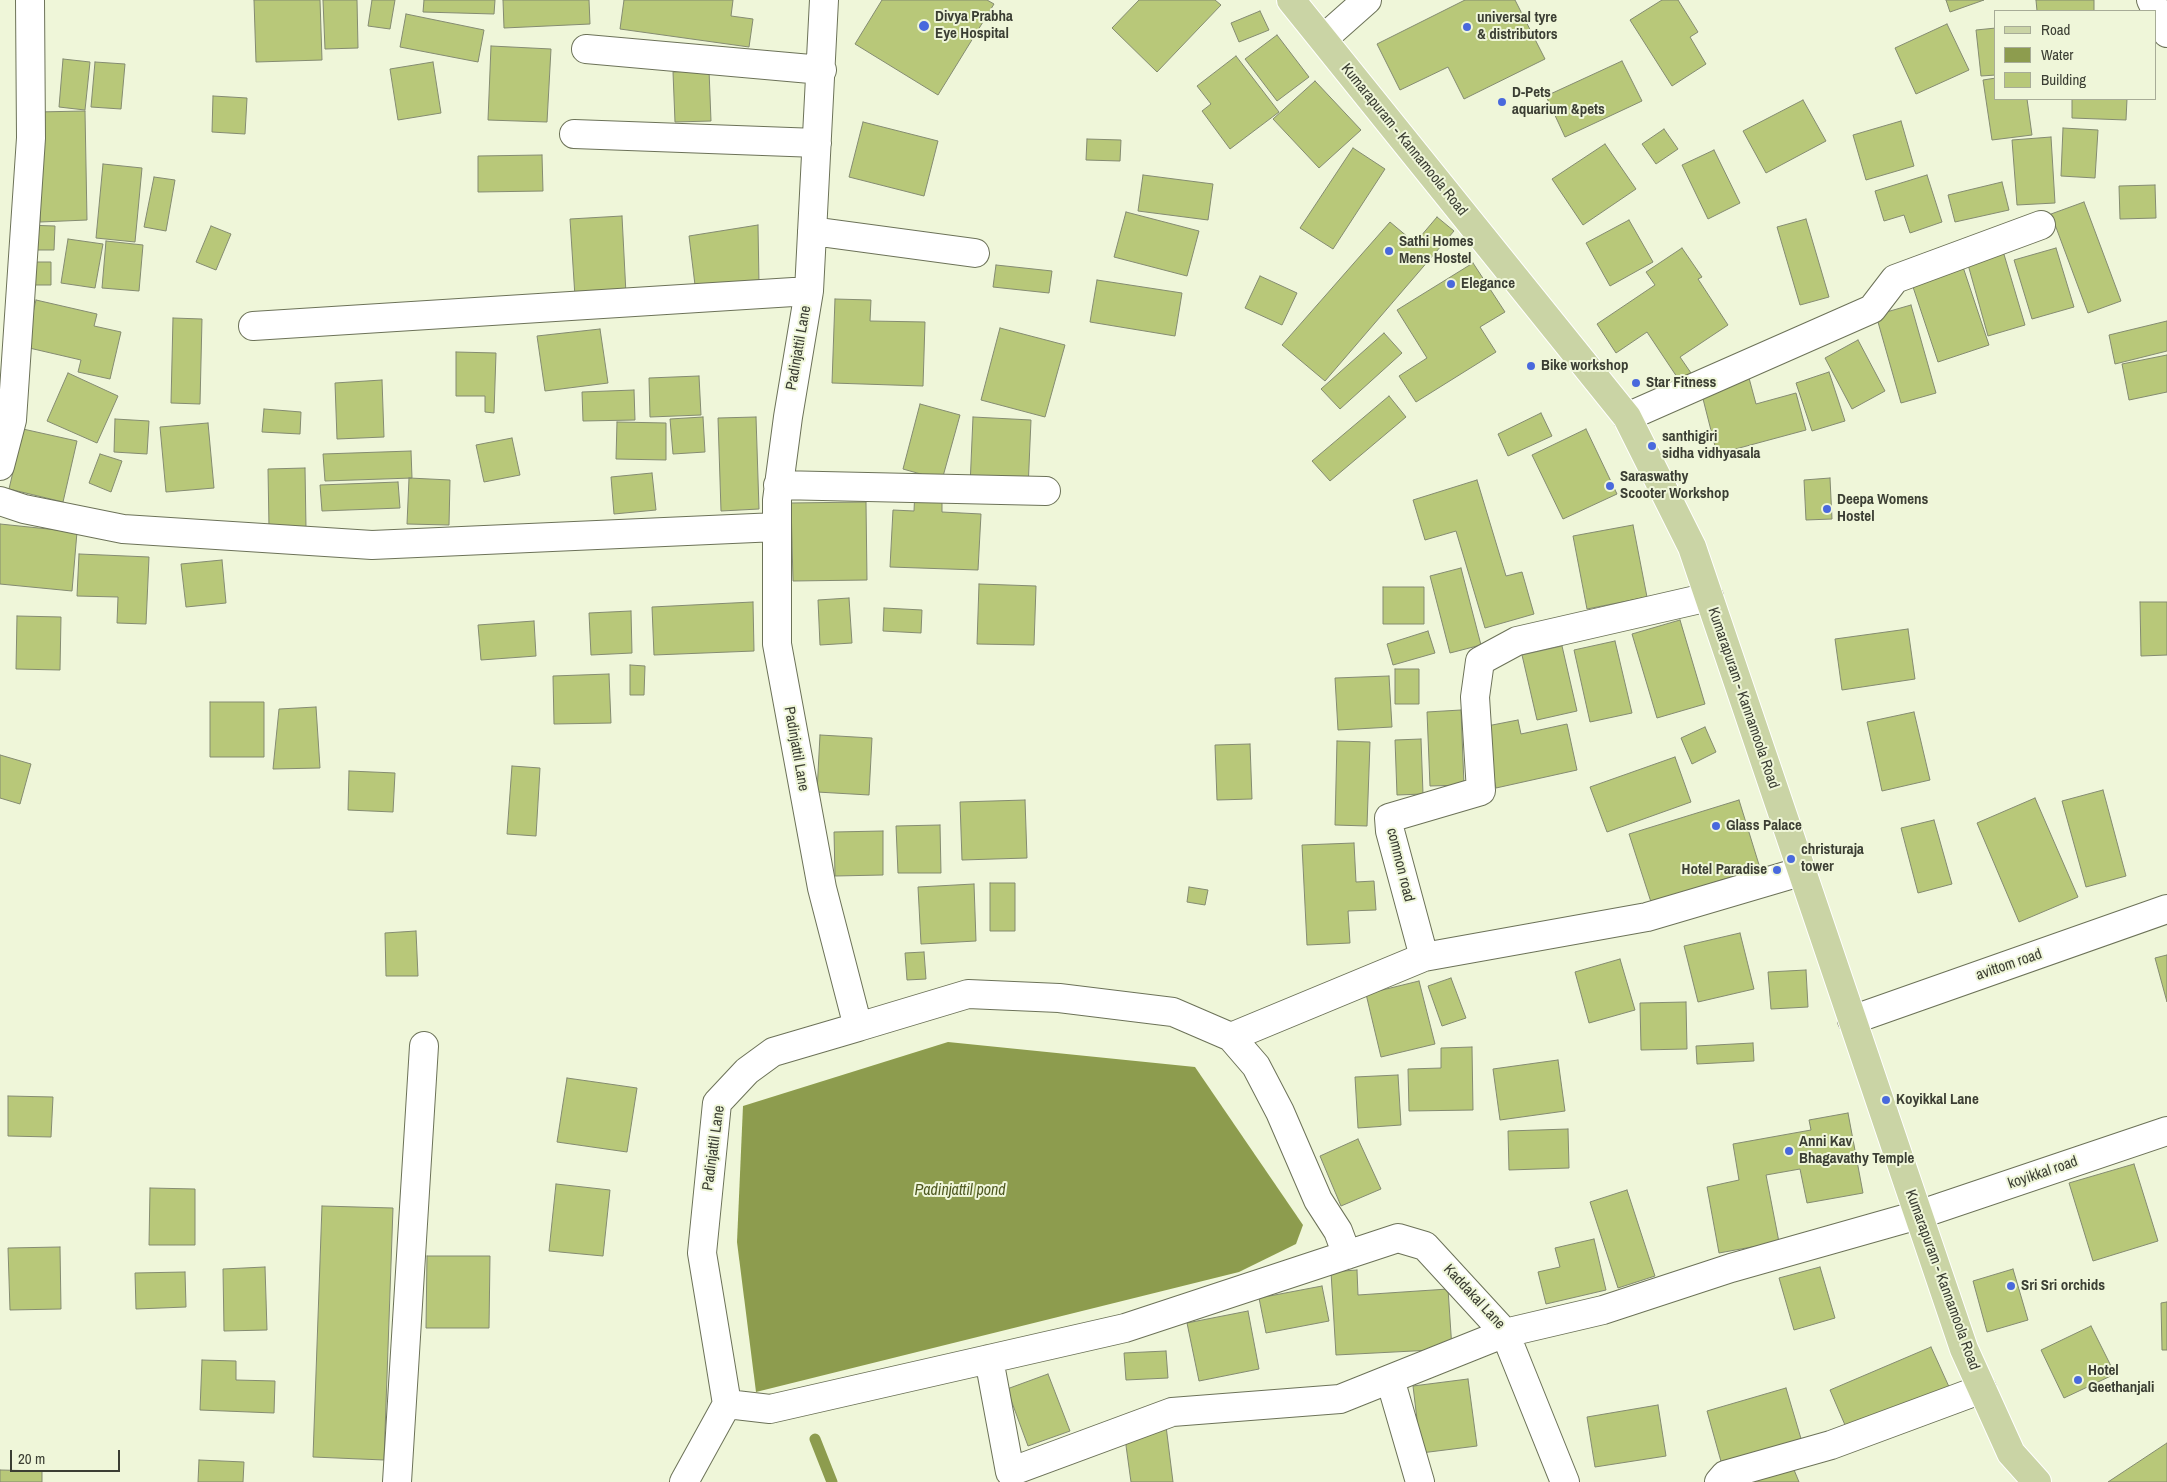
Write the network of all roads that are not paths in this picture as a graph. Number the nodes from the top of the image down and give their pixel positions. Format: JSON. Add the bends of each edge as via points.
{"nodes":[{"id":1,"x":30,"y":0,"type":"edge"},
{"id":2,"x":824,"y":0,"type":"edge"},
{"id":3,"x":1291,"y":0,"type":"edge"},
{"id":4,"x":1368,"y":0,"type":"edge"},
{"id":5,"x":2157,"y":14,"type":"edge"},
{"id":6,"x":2167,"y":33,"type":"edge"},
{"id":7,"x":1323,"y":39,"type":"junction"},
{"id":8,"x":586,"y":48,"type":"dead end"},
{"id":9,"x":822,"y":70,"type":"junction"},
{"id":10,"x":574,"y":134,"type":"dead end"},
{"id":11,"x":817,"y":143,"type":"junction"},
{"id":12,"x":2042,"y":225,"type":"dead end"},
{"id":13,"x":812,"y":231,"type":"junction"},
{"id":14,"x":975,"y":253,"type":"dead end"},
{"id":15,"x":809,"y":291,"type":"junction"},
{"id":16,"x":253,"y":326,"type":"dead end"},
{"id":17,"x":1627,"y":416,"type":"junction"},
{"id":18,"x":0,"y":466,"type":"edge"},
{"id":19,"x":778,"y":484,"type":"junction"},
{"id":20,"x":1046,"y":491,"type":"dead end"},
{"id":21,"x":0,"y":501,"type":"edge"},
{"id":22,"x":777,"y":527,"type":"junction"},
{"id":23,"x":1709,"y":598,"type":"junction"},
{"id":24,"x":1803,"y":871,"type":"junction"},
{"id":25,"x":2167,"y":909,"type":"edge"},
{"id":26,"x":1424,"y":957,"type":"junction"},
{"id":27,"x":1852,"y":1020,"type":"junction"},
{"id":28,"x":858,"y":1027,"type":"junction"},
{"id":29,"x":1231,"y":1036,"type":"junction"},
{"id":30,"x":424,"y":1046,"type":"dead end"},
{"id":31,"x":2167,"y":1132,"type":"edge"},
{"id":32,"x":1918,"y":1215,"type":"junction"},
{"id":33,"x":1347,"y":1255,"type":"junction"},
{"id":34,"x":1505,"y":1333,"type":"junction"},
{"id":35,"x":989,"y":1359,"type":"junction"},
{"id":36,"x":1390,"y":1379,"type":"junction"},
{"id":37,"x":1982,"y":1389,"type":"junction"},
{"id":38,"x":727,"y":1404,"type":"junction"},
{"id":39,"x":397,"y":1482,"type":"edge"},
{"id":40,"x":684,"y":1482,"type":"edge"},
{"id":41,"x":1420,"y":1482,"type":"edge"},
{"id":42,"x":1565,"y":1482,"type":"edge"},
{"id":43,"x":1720,"y":1482,"type":"edge"},
{"id":44,"x":2038,"y":1482,"type":"edge"}],
"edges":[{"from":1,"to":18,"type":"street","via":[[31,138],[12,420]]},
{"from":2,"to":9,"type":"street","name":"Padinjattil Lane"},
{"from":3,"to":7,"type":"main road","name":"Kumarapuram - Kannamoola Road"},
{"from":4,"to":7,"type":"street"},
{"from":5,"to":6,"type":"street"},
{"from":7,"to":17,"type":"main road","name":"Kumarapuram - Kannamoola Road"},
{"from":8,"to":9,"type":"street"},
{"from":9,"to":11,"type":"street","name":"Padinjattil Lane"},
{"from":10,"to":11,"type":"street"},
{"from":11,"to":13,"type":"street","name":"Padinjattil Lane"},
{"from":12,"to":17,"type":"street","via":[[1895,279],[1872,309]]},
{"from":13,"to":14,"type":"street"},
{"from":13,"to":15,"type":"street","name":"Padinjattil Lane"},
{"from":15,"to":16,"type":"street"},
{"from":15,"to":19,"type":"street","name":"Padinjattil Lane"},
{"from":17,"to":23,"type":"main road","name":"Kumarapuram - Kannamoola Road","via":[[1692,547]]},
{"from":19,"to":20,"type":"street"},
{"from":19,"to":22,"type":"street","name":"Padinjattil Lane"},
{"from":21,"to":22,"type":"street","via":[[123,529],[372,545]]},
{"from":22,"to":28,"type":"street","name":"Padinjattil Lane","via":[[777,644],[822,888]]},
{"from":23,"to":24,"type":"main road","name":"Kumarapuram - Kannamoola Road"},
{"from":23,"to":26,"type":"street","name":"common road","via":[[1517,641],[1480,661],[1475,697],[1481,791],[1389,818]]},
{"from":24,"to":26,"type":"street","via":[[1647,917]]},
{"from":24,"to":27,"type":"main road","name":"Kumarapuram - Kannamoola Road"},
{"from":25,"to":27,"type":"street","name":"avittom road"},
{"from":26,"to":29,"type":"street"},
{"from":27,"to":32,"type":"main road","name":"Kumarapuram - Kannamoola Road"},
{"from":28,"to":29,"type":"street","via":[[968,994],[1058,998],[1173,1012]]},
{"from":28,"to":38,"type":"street","name":"Padinjattil Lane","via":[[773,1052],[747,1070],[717,1103],[702,1253]]},
{"from":29,"to":33,"type":"street","via":[[1256,1066]]},
{"from":30,"to":39,"type":"street"},
{"from":31,"to":32,"type":"street","name":"koyikkal road"},
{"from":32,"to":34,"type":"street","name":"Kaddakal Lane","via":[[1731,1268],[1603,1310]]},
{"from":32,"to":37,"type":"main road","name":"Kumarapuram - Kannamoola Road","via":[[1964,1349]]},
{"from":33,"to":34,"type":"street","name":"Kaddakal Lane","via":[[1398,1238],[1425,1246]]},
{"from":33,"to":35,"type":"street","name":"Kaddakal Lane","via":[[1125,1328]]},
{"from":34,"to":36,"type":"street"},
{"from":34,"to":42,"type":"street"},
{"from":35,"to":36,"type":"street","via":[[1010,1472],[1172,1412],[1340,1399]]},
{"from":35,"to":38,"type":"street","name":"Kaddakal Lane","via":[[770,1409]]},
{"from":36,"to":41,"type":"street"},
{"from":37,"to":43,"type":"street","via":[[1831,1445],[1725,1475]]},
{"from":37,"to":44,"type":"main road","name":"Kumarapuram - Kannamoola Road","via":[[2011,1452]]},
{"from":38,"to":40,"type":"street"}]}
